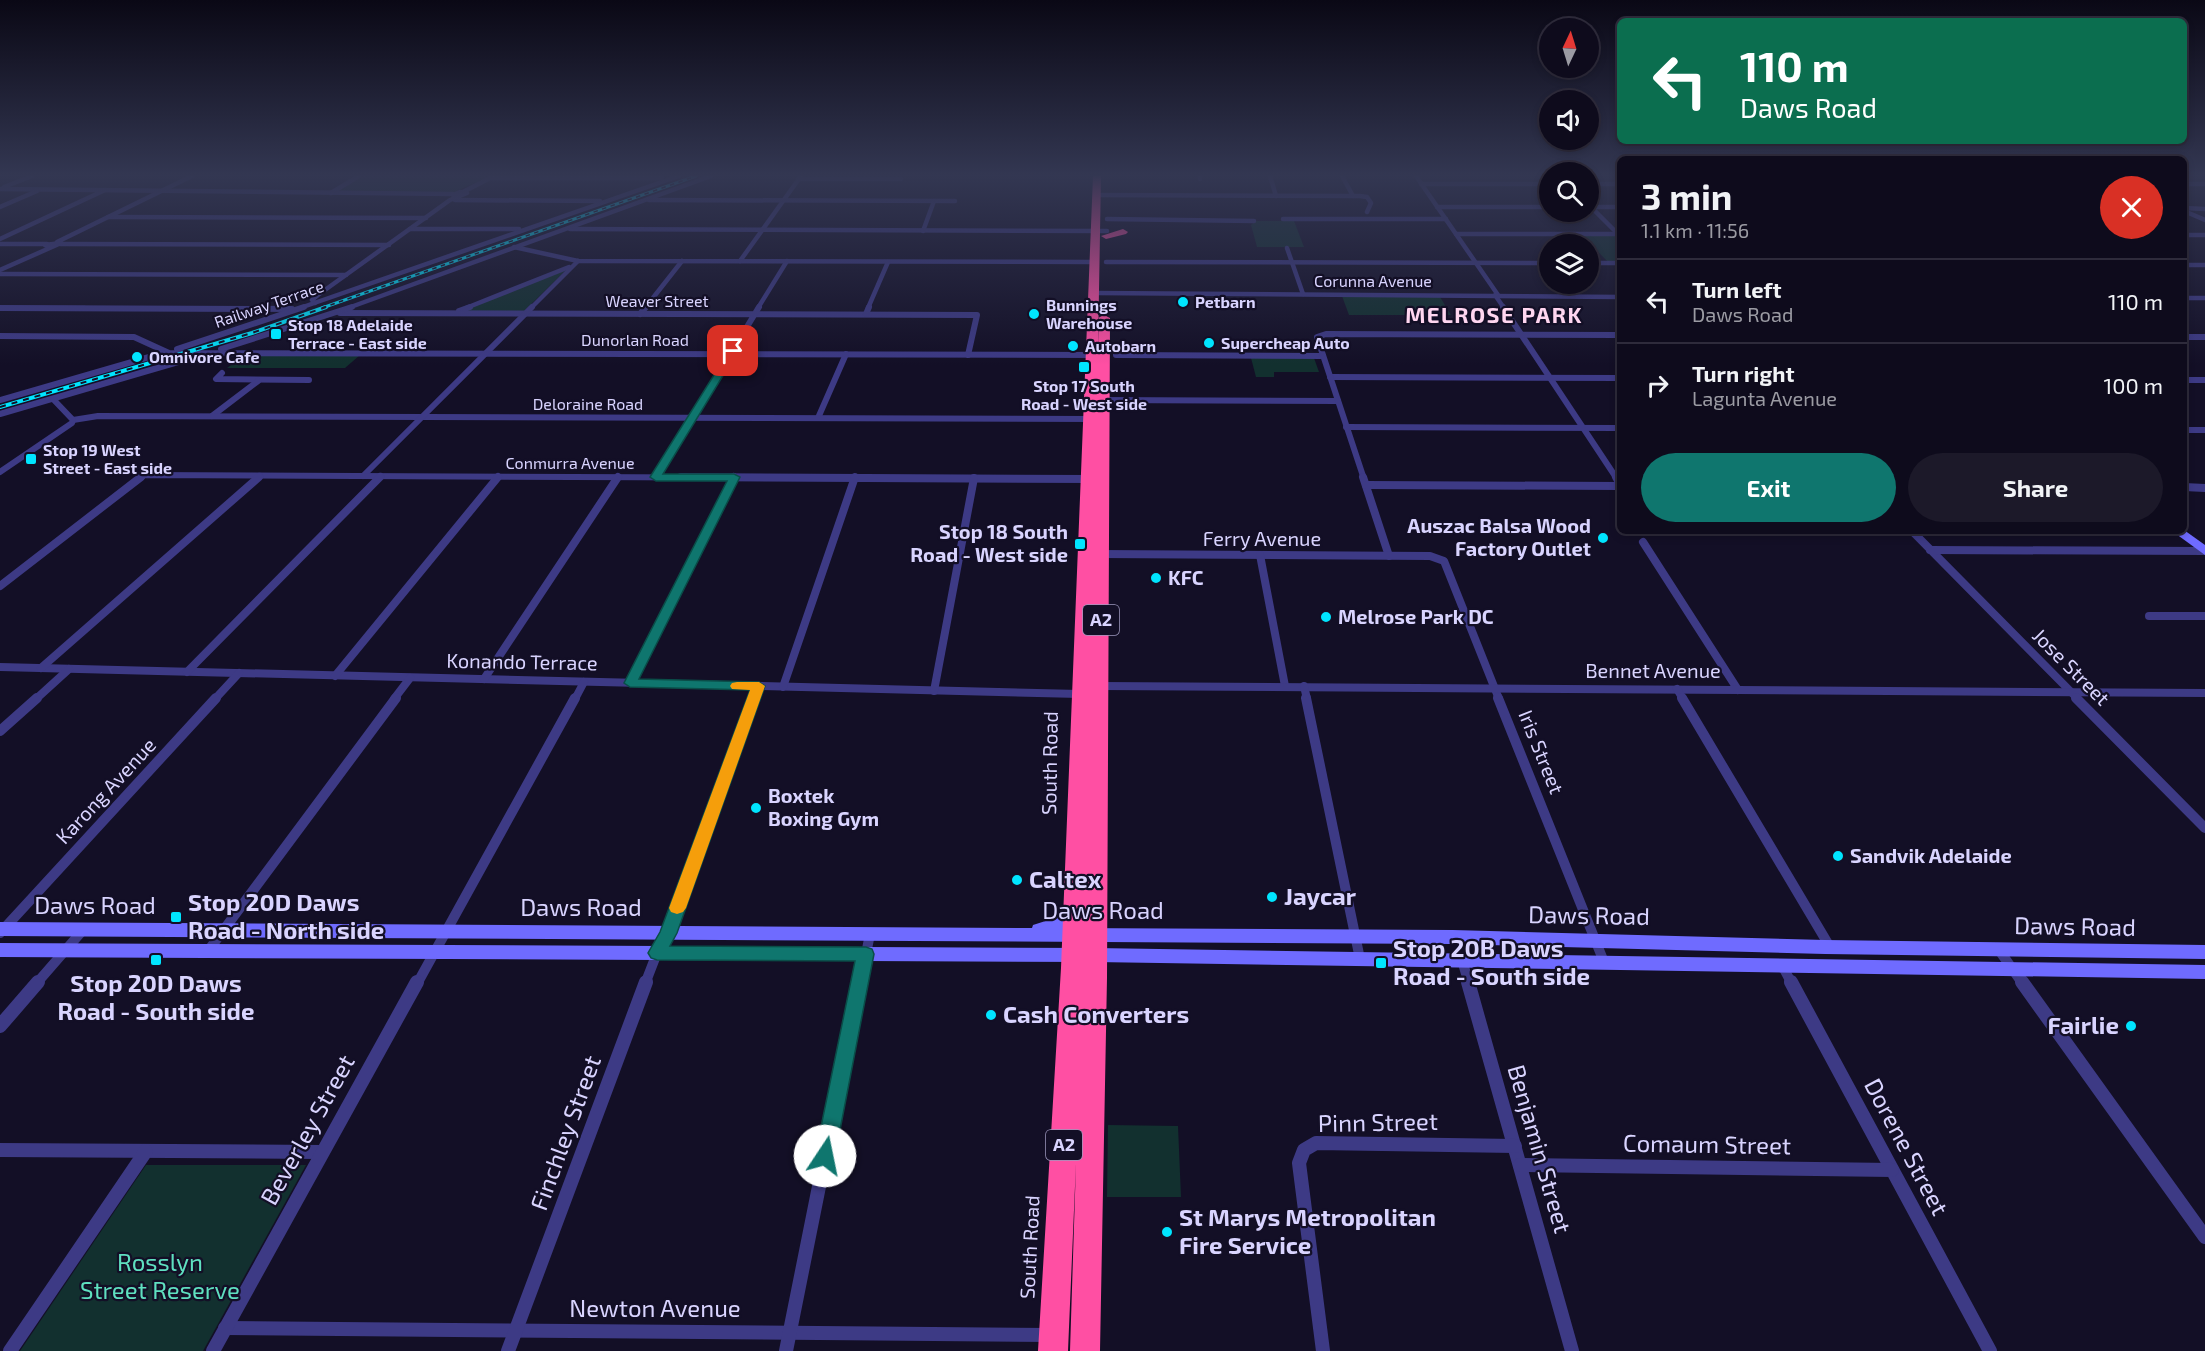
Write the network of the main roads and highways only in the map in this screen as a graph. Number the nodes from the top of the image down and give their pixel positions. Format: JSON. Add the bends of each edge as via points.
{"nodes":[{"id":1,"x":1103,"y":239,"type":"edge"},
{"id":2,"x":1104,"y":239,"type":"edge"},
{"id":3,"x":1113,"y":239,"type":"edge"},
{"id":4,"x":1103,"y":246,"type":"junction"},
{"id":5,"x":1101,"y":295,"type":"junction"},
{"id":6,"x":1097,"y":400,"type":"junction"},
{"id":7,"x":1096,"y":419,"type":"junction"},
{"id":8,"x":2182,"y":534,"type":"edge"},
{"id":9,"x":2205,"y":551,"type":"edge"},
{"id":10,"x":1094,"y":554,"type":"junction"},
{"id":11,"x":1090,"y":690,"type":"junction"},
{"id":12,"x":1075,"y":910,"type":"junction"},
{"id":13,"x":1,"y":931,"type":"edge"},
{"id":14,"x":1019,"y":935,"type":"junction"},
{"id":15,"x":0,"y":950,"type":"edge"},
{"id":16,"x":1087,"y":951,"type":"junction"},
{"id":17,"x":2205,"y":952,"type":"edge"},
{"id":18,"x":2205,"y":972,"type":"edge"},
{"id":19,"x":1053,"y":1343,"type":"edge"},
{"id":20,"x":1085,"y":1343,"type":"edge"}],
"edges":[{"from":1,"to":4,"type":"highway","name":"South Road","number":"A2"},
{"from":2,"to":4,"type":"highway","name":"South Road","number":"A2"},
{"from":3,"to":4,"type":"highway"},
{"from":4,"to":5,"type":"highway","name":"South Road","number":"A2"},
{"from":5,"to":6,"type":"highway","name":"South Road","number":"A2","via":[[1091,355]]},
{"from":5,"to":6,"type":"highway","name":"South Road","number":"A2","via":[[1110,355]]},
{"from":6,"to":7,"type":"highway","name":"South Road","number":"A2"},
{"from":7,"to":10,"type":"highway","name":"South Road","number":"A2","via":[[1103,479]]},
{"from":7,"to":10,"type":"highway","name":"South Road","number":"A2","via":[[1087,479]]},
{"from":8,"to":9,"type":"main road"},
{"from":10,"to":11,"type":"highway","name":"South Road","number":"A2"},
{"from":11,"to":12,"type":"highway","name":"South Road","number":"A2"},
{"from":11,"to":16,"type":"highway","name":"South Road","number":"A2"},
{"from":12,"to":14,"type":"main road","via":[[1064,922]]},
{"from":12,"to":16,"type":"highway","name":"South Road","number":"A2"},
{"from":13,"to":14,"type":"main road","name":"Daws Road"},
{"from":14,"to":16,"type":"main road","name":"Daws Road"},
{"from":15,"to":16,"type":"main road","name":"Daws Road","via":[[866,954]]},
{"from":16,"to":17,"type":"main road","name":"Daws Road","via":[[1356,937]]},
{"from":16,"to":18,"type":"main road","name":"Daws Road","via":[[1115,962],[1144,956]]},
{"from":16,"to":19,"type":"highway","name":"South Road","number":"A2"},
{"from":16,"to":20,"type":"highway","name":"South Road","number":"A2"}]}
